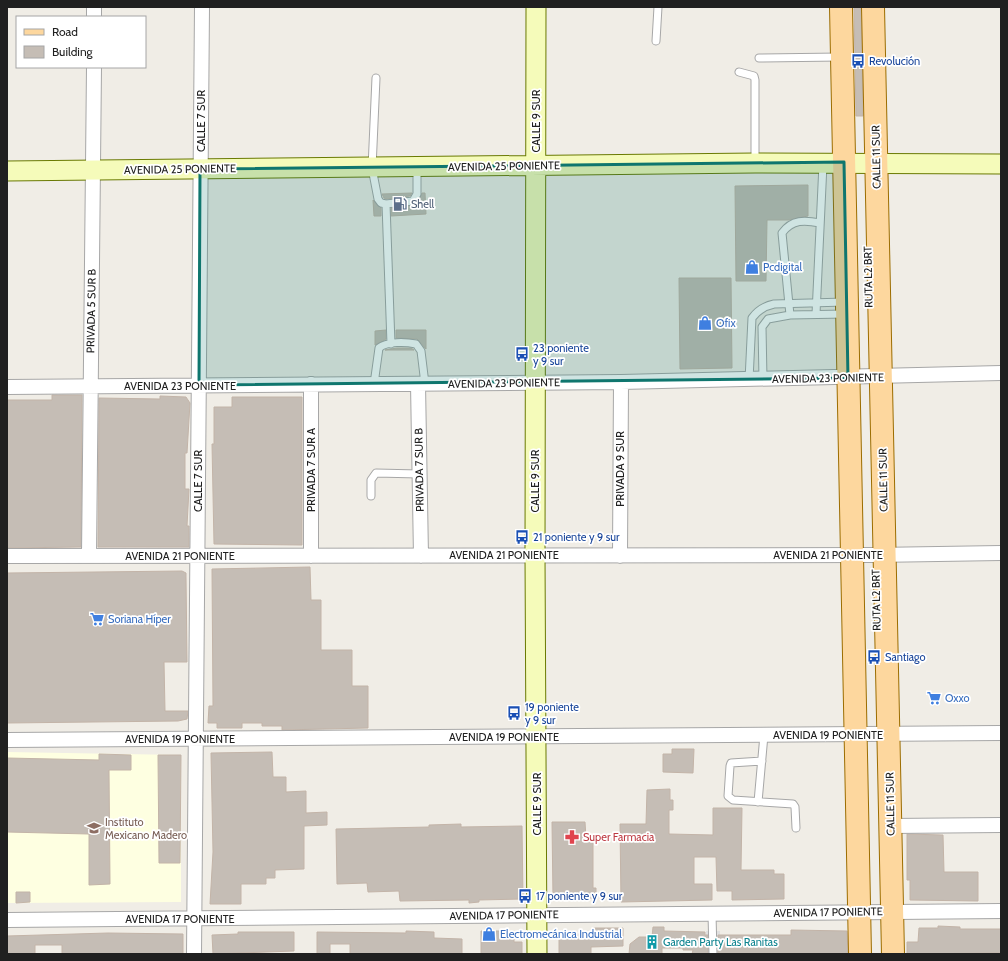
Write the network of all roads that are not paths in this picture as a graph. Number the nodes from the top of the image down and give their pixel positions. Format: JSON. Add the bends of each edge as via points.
{"nodes":[{"id":1,"x":202,"y":7,"type":"edge"},
{"id":2,"x":536,"y":7,"type":"edge"},
{"id":3,"x":658,"y":7,"type":"edge"},
{"id":4,"x":841,"y":7,"type":"edge"},
{"id":5,"x":872,"y":7,"type":"edge"},
{"id":6,"x":656,"y":42,"type":"dead end"},
{"id":7,"x":842,"y":57,"type":"junction"},
{"id":8,"x":759,"y":58,"type":"dead end"},
{"id":9,"x":94,"y":68,"type":"edge"},
{"id":10,"x":739,"y":72,"type":"dead end"},
{"id":11,"x":376,"y":78,"type":"dead end"},
{"id":12,"x":859,"y":162,"type":"junction"},
{"id":13,"x":754,"y":163,"type":"junction"},
{"id":14,"x":823,"y":163,"type":"junction"},
{"id":15,"x":1001,"y":164,"type":"edge"},
{"id":16,"x":536,"y":165,"type":"junction"},
{"id":17,"x":417,"y":167,"type":"junction"},
{"id":18,"x":372,"y":168,"type":"junction"},
{"id":19,"x":200,"y":169,"type":"junction"},
{"id":20,"x":93,"y":170,"type":"junction"},
{"id":21,"x":7,"y":171,"type":"edge"},
{"id":22,"x":386,"y":204,"type":"junction"},
{"id":23,"x":820,"y":223,"type":"junction"},
{"id":24,"x":816,"y":302,"type":"junction"},
{"id":25,"x":789,"y":303,"type":"junction"},
{"id":26,"x":816,"y":314,"type":"junction"},
{"id":27,"x":790,"y":315,"type":"junction"},
{"id":28,"x":849,"y":315,"type":"junction"},
{"id":29,"x":391,"y":344,"type":"junction"},
{"id":30,"x":1001,"y":373,"type":"edge"},
{"id":31,"x":865,"y":378,"type":"junction"},
{"id":32,"x":756,"y":379,"type":"junction"},
{"id":33,"x":535,"y":382,"type":"junction"},
{"id":34,"x":621,"y":382,"type":"junction"},
{"id":35,"x":311,"y":384,"type":"junction"},
{"id":36,"x":374,"y":384,"type":"junction"},
{"id":37,"x":421,"y":384,"type":"junction"},
{"id":38,"x":91,"y":386,"type":"junction"},
{"id":39,"x":199,"y":386,"type":"junction"},
{"id":40,"x":7,"y":387,"type":"edge"},
{"id":41,"x":419,"y":474,"type":"junction"},
{"id":42,"x":371,"y":496,"type":"dead end"},
{"id":43,"x":1001,"y":553,"type":"edge"},
{"id":44,"x":535,"y":555,"type":"junction"},
{"id":45,"x":858,"y":555,"type":"junction"},
{"id":46,"x":877,"y":555,"type":"junction"},
{"id":47,"x":7,"y":556,"type":"edge"},
{"id":48,"x":89,"y":556,"type":"junction"},
{"id":49,"x":197,"y":556,"type":"junction"},
{"id":50,"x":312,"y":556,"type":"junction"},
{"id":51,"x":421,"y":556,"type":"junction"},
{"id":52,"x":620,"y":556,"type":"junction"},
{"id":53,"x":1001,"y":733,"type":"edge"},
{"id":54,"x":862,"y":734,"type":"junction"},
{"id":55,"x":881,"y":734,"type":"junction"},
{"id":56,"x":764,"y":735,"type":"junction"},
{"id":57,"x":537,"y":737,"type":"junction"},
{"id":58,"x":196,"y":739,"type":"junction"},
{"id":59,"x":7,"y":740,"type":"edge"},
{"id":60,"x":762,"y":761,"type":"junction"},
{"id":61,"x":758,"y":802,"type":"junction"},
{"id":62,"x":1001,"y":825,"type":"edge"},
{"id":63,"x":891,"y":826,"type":"junction"},
{"id":64,"x":796,"y":828,"type":"dead end"},
{"id":65,"x":866,"y":911,"type":"junction"},
{"id":66,"x":885,"y":911,"type":"junction"},
{"id":67,"x":1001,"y":911,"type":"edge"},
{"id":68,"x":712,"y":914,"type":"junction"},
{"id":69,"x":537,"y":915,"type":"junction"},
{"id":70,"x":194,"y":919,"type":"junction"},
{"id":71,"x":7,"y":920,"type":"edge"},
{"id":72,"x":194,"y":954,"type":"edge"},
{"id":73,"x":537,"y":954,"type":"edge"},
{"id":74,"x":713,"y":954,"type":"edge"},
{"id":75,"x":860,"y":954,"type":"edge"},
{"id":76,"x":894,"y":954,"type":"edge"}],
"edges":[{"from":1,"to":19,"type":"street","name":"CALLE 7 SUR"},
{"from":2,"to":16,"type":"main road","name":"CALLE 9 SUR"},
{"from":3,"to":6,"type":"lane"},
{"from":4,"to":7,"type":"main road","name":"CALLE 11 SUR"},
{"from":5,"to":12,"type":"main road","name":"CALLE 11 SUR"},
{"from":7,"to":8,"type":"lane"},
{"from":7,"to":12,"type":"main road","name":"CALLE 11 SUR"},
{"from":9,"to":20,"type":"street","name":"PRIVADA 5 SUR B"},
{"from":10,"to":13,"type":"lane","via":[[754,76],[755,80]]},
{"from":11,"to":18,"type":"lane"},
{"from":12,"to":14,"type":"main road","name":"AVENIDA 25 PONIENTE"},
{"from":12,"to":15,"type":"main road","name":"AVENIDA 25 PONIENTE"},
{"from":12,"to":28,"type":"main road","name":"CALLE 11 SUR"},
{"from":12,"to":31,"type":"main road","name":"CALLE 11 SUR"},
{"from":13,"to":14,"type":"main road","name":"AVENIDA 25 PONIENTE"},
{"from":13,"to":16,"type":"main road","name":"AVENIDA 25 PONIENTE"},
{"from":14,"to":23,"type":"lane"},
{"from":16,"to":17,"type":"main road","name":"AVENIDA 25 PONIENTE"},
{"from":16,"to":33,"type":"main road","name":"CALLE 9 SUR"},
{"from":17,"to":18,"type":"main road","name":"AVENIDA 25 PONIENTE"},
{"from":17,"to":22,"type":"lane","via":[[417,194],[413,201]]},
{"from":18,"to":19,"type":"main road","name":"AVENIDA 25 PONIENTE"},
{"from":18,"to":22,"type":"lane","via":[[378,199]]},
{"from":19,"to":20,"type":"main road","name":"AVENIDA 25 PONIENTE"},
{"from":19,"to":39,"type":"street","name":"CALLE 7 SUR"},
{"from":20,"to":21,"type":"main road","name":"AVENIDA 25 PONIENTE"},
{"from":20,"to":38,"type":"street","name":"PRIVADA 5 SUR B"},
{"from":22,"to":29,"type":"lane"},
{"from":23,"to":24,"type":"lane"},
{"from":23,"to":25,"type":"lane","via":[[798,222],[788,225],[782,233]]},
{"from":24,"to":25,"type":"lane"},
{"from":24,"to":26,"type":"lane"},
{"from":24,"to":28,"type":"lane"},
{"from":25,"to":27,"type":"lane"},
{"from":25,"to":32,"type":"lane","via":[[765,306],[752,318]]},
{"from":26,"to":27,"type":"lane"},
{"from":26,"to":28,"type":"lane"},
{"from":27,"to":32,"type":"lane","via":[[768,319],[762,327]]},
{"from":28,"to":31,"type":"main road","name":"CALLE 11 SUR"},
{"from":29,"to":36,"type":"lane","via":[[379,348]]},
{"from":29,"to":37,"type":"lane","via":[[411,343],[419,347]]},
{"from":30,"to":31,"type":"street","name":"AVENIDA 23 PONIENTE"},
{"from":31,"to":32,"type":"street","name":"AVENIDA 23 PONIENTE"},
{"from":31,"to":45,"type":"main road","name":"CALLE 11 SUR"},
{"from":31,"to":46,"type":"main road","name":"CALLE 11 SUR"},
{"from":32,"to":34,"type":"street","name":"AVENIDA 23 PONIENTE"},
{"from":33,"to":34,"type":"street","name":"AVENIDA 23 PONIENTE"},
{"from":33,"to":37,"type":"street","name":"AVENIDA 23 PONIENTE"},
{"from":33,"to":44,"type":"main road","name":"CALLE 9 SUR"},
{"from":34,"to":52,"type":"street","name":"PRIVADA 9 SUR"},
{"from":35,"to":36,"type":"street","name":"AVENIDA 23 PONIENTE"},
{"from":35,"to":39,"type":"street","name":"AVENIDA 23 PONIENTE"},
{"from":35,"to":50,"type":"street","name":"PRIVADA 7 SUR A"},
{"from":36,"to":37,"type":"street","name":"AVENIDA 23 PONIENTE"},
{"from":37,"to":41,"type":"street","name":"PRIVADA 7 SUR B"},
{"from":38,"to":39,"type":"street","name":"AVENIDA 23 PONIENTE"},
{"from":38,"to":40,"type":"street","name":"AVENIDA 23 PONIENTE"},
{"from":38,"to":48,"type":"street","name":"PRIVADA 5 SUR B"},
{"from":39,"to":49,"type":"street","name":"CALLE 7 SUR"},
{"from":41,"to":42,"type":"lane","via":[[376,473],[371,480]]},
{"from":41,"to":51,"type":"street","name":"PRIVADA 7 SUR B"},
{"from":43,"to":46,"type":"street","name":"AVENIDA 21 PONIENTE"},
{"from":44,"to":51,"type":"street","name":"AVENIDA 21 PONIENTE"},
{"from":44,"to":52,"type":"street","name":"AVENIDA 21 PONIENTE"},
{"from":44,"to":57,"type":"main road","name":"CALLE 9 SUR"},
{"from":45,"to":46,"type":"street","name":"AVENIDA 21 PONIENTE"},
{"from":45,"to":52,"type":"street","name":"AVENIDA 21 PONIENTE"},
{"from":45,"to":54,"type":"main road","name":"CALLE 11 SUR"},
{"from":46,"to":55,"type":"main road","name":"CALLE 11 SUR"},
{"from":47,"to":48,"type":"street","name":"AVENIDA 21 PONIENTE"},
{"from":48,"to":49,"type":"street","name":"AVENIDA 21 PONIENTE"},
{"from":49,"to":50,"type":"street","name":"AVENIDA 21 PONIENTE"},
{"from":49,"to":58,"type":"street","name":"CALLE 7 SUR"},
{"from":50,"to":51,"type":"street","name":"AVENIDA 21 PONIENTE"},
{"from":53,"to":55,"type":"street","name":"AVENIDA 19 PONIENTE"},
{"from":54,"to":55,"type":"street","name":"AVENIDA 19 PONIENTE"},
{"from":54,"to":56,"type":"street","name":"AVENIDA 19 PONIENTE"},
{"from":54,"to":65,"type":"main road","name":"CALLE 11 SUR"},
{"from":55,"to":63,"type":"main road","name":"CALLE 11 SUR"},
{"from":56,"to":57,"type":"street","name":"AVENIDA 19 PONIENTE"},
{"from":56,"to":60,"type":"lane"},
{"from":57,"to":58,"type":"street","name":"AVENIDA 19 PONIENTE"},
{"from":57,"to":69,"type":"main road","name":"CALLE 9 SUR"},
{"from":58,"to":59,"type":"street","name":"AVENIDA 19 PONIENTE"},
{"from":58,"to":70,"type":"street","name":"CALLE 7 SUR"},
{"from":60,"to":61,"type":"lane"},
{"from":60,"to":61,"type":"lane","via":[[734,762],[730,766],[730,799]]},
{"from":61,"to":64,"type":"lane","via":[[793,804]]},
{"from":62,"to":63,"type":"street"},
{"from":63,"to":66,"type":"main road","name":"CALLE 11 SUR"},
{"from":65,"to":66,"type":"street","name":"AVENIDA 17 PONIENTE"},
{"from":65,"to":68,"type":"street","name":"AVENIDA 17 PONIENTE"},
{"from":65,"to":75,"type":"main road","name":"CALLE 11 SUR"},
{"from":66,"to":67,"type":"street","name":"AVENIDA 17 PONIENTE"},
{"from":66,"to":76,"type":"main road","name":"CALLE 11 SUR"},
{"from":68,"to":69,"type":"street","name":"AVENIDA 17 PONIENTE"},
{"from":68,"to":74,"type":"lane"},
{"from":69,"to":70,"type":"street","name":"AVENIDA 17 PONIENTE"},
{"from":69,"to":73,"type":"main road","name":"CALLE 9 SUR"},
{"from":70,"to":71,"type":"street","name":"AVENIDA 17 PONIENTE"},
{"from":70,"to":72,"type":"street","name":"CALLE 7 SUR"}]}
